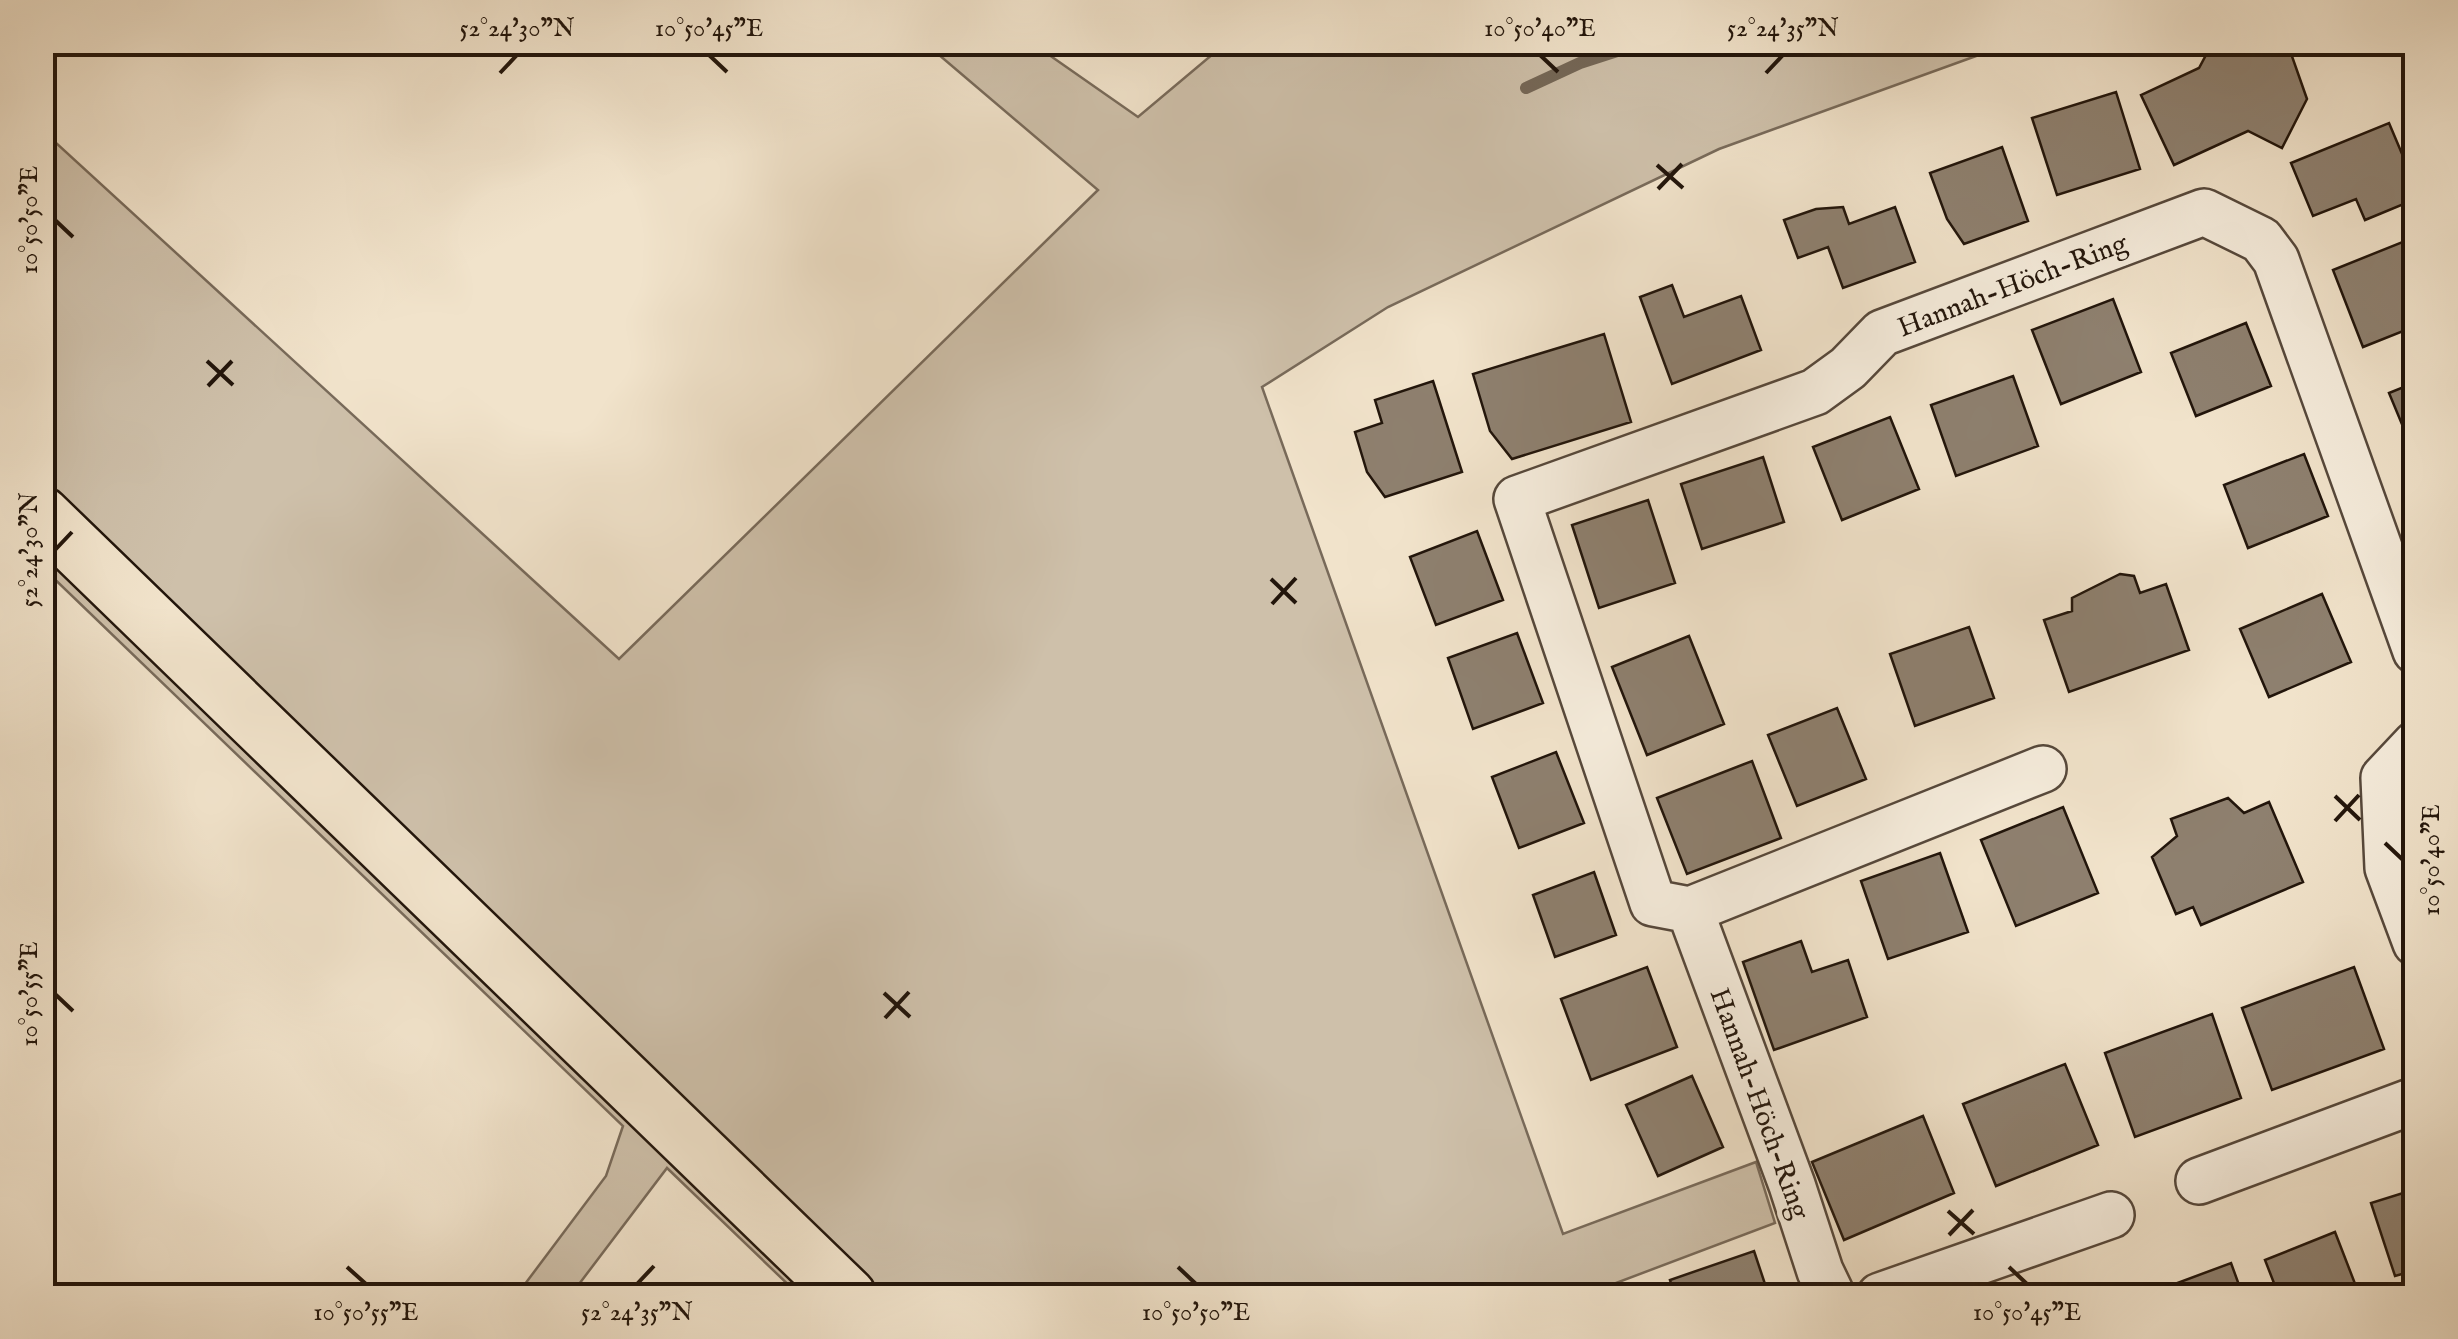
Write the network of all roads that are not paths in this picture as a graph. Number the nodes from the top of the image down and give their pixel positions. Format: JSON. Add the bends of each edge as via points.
{"nodes":[{"id":1,"x":42,"y":515,"type":"edge"},
{"id":2,"x":2416,"y":651,"type":"edge"},
{"id":3,"x":2416,"y":744,"type":"edge"},
{"id":4,"x":2043,"y":769,"type":"dead end"},
{"id":5,"x":1690,"y":910,"type":"junction"},
{"id":6,"x":2416,"y":942,"type":"edge"},
{"id":7,"x":2416,"y":1100,"type":"edge"},
{"id":8,"x":2199,"y":1181,"type":"dead end"},
{"id":9,"x":2111,"y":1215,"type":"dead end"},
{"id":10,"x":848,"y":1296,"type":"edge"},
{"id":11,"x":1832,"y":1296,"type":"edge"},
{"id":12,"x":1880,"y":1296,"type":"edge"}],
"edges":[{"from":1,"to":10,"type":"main road"},
{"from":2,"to":5,"type":"street","name":"Hannah-Höch-Ring","via":[[2276,260],[2261,240],[2204,212],[1882,333],[1815,392],[1517,499],[1653,902]]},
{"from":3,"to":6,"type":"street","via":[[2384,778],[2388,868]]},
{"from":4,"to":5,"type":"street"},
{"from":5,"to":11,"type":"street","name":"Hannah-Höch-Ring"},
{"from":7,"to":8,"type":"street"},
{"from":9,"to":12,"type":"street"}]}
